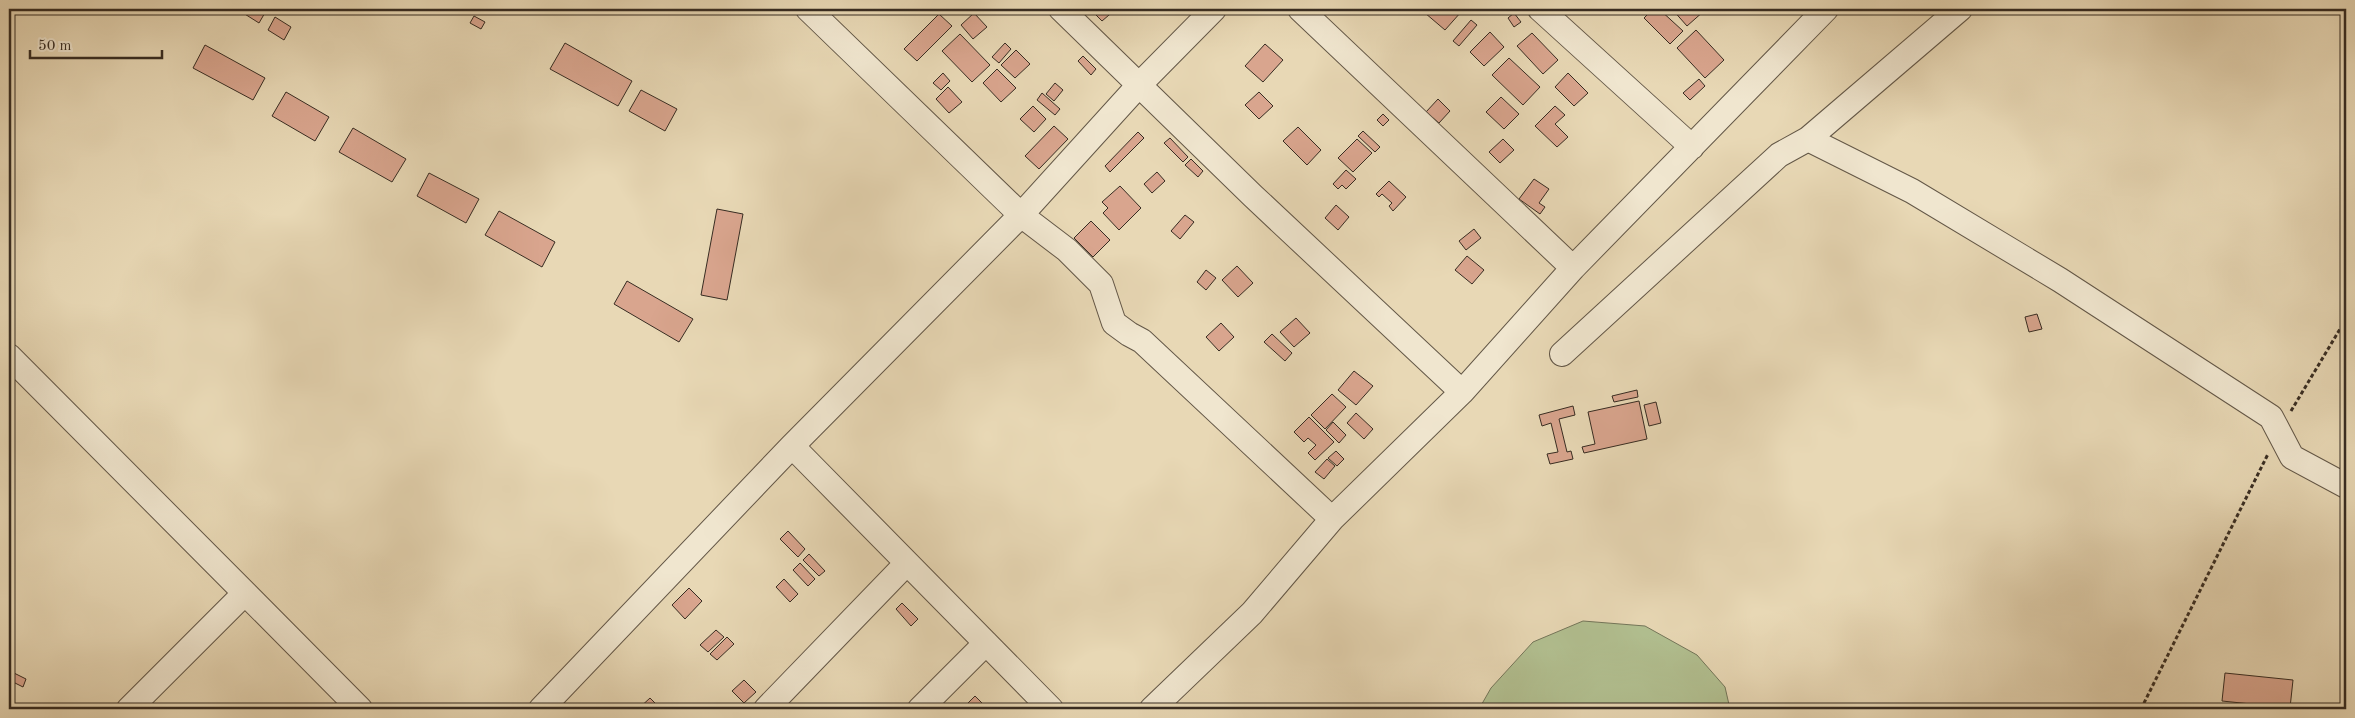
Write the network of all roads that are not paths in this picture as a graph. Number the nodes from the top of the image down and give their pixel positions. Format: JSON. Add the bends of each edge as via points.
{"nodes":[{"id":1,"x":808,"y":9,"type":"edge"},
{"id":2,"x":1061,"y":9,"type":"edge"},
{"id":3,"x":1214,"y":9,"type":"edge"},
{"id":4,"x":1300,"y":9,"type":"edge"},
{"id":5,"x":1540,"y":9,"type":"edge"},
{"id":6,"x":1960,"y":9,"type":"edge"},
{"id":7,"x":1820,"y":11,"type":"edge"},
{"id":8,"x":1139,"y":85,"type":"junction"},
{"id":9,"x":1808,"y":139,"type":"junction"},
{"id":10,"x":1692,"y":147,"type":"junction"},
{"id":11,"x":1021,"y":215,"type":"junction"},
{"id":12,"x":1573,"y":268,"type":"junction"},
{"id":13,"x":1562,"y":354,"type":"dead end"},
{"id":14,"x":9,"y":356,"type":"edge"},
{"id":15,"x":1462,"y":392,"type":"junction"},
{"id":16,"x":792,"y":446,"type":"junction"},
{"id":17,"x":2346,"y":486,"type":"edge"},
{"id":18,"x":1332,"y":519,"type":"junction"},
{"id":19,"x":907,"y":563,"type":"junction"},
{"id":20,"x":245,"y":593,"type":"junction"},
{"id":21,"x":986,"y":643,"type":"junction"},
{"id":22,"x":130,"y":709,"type":"edge"},
{"id":23,"x":360,"y":709,"type":"edge"},
{"id":24,"x":541,"y":709,"type":"edge"},
{"id":25,"x":766,"y":709,"type":"edge"},
{"id":26,"x":920,"y":709,"type":"edge"},
{"id":27,"x":1050,"y":709,"type":"edge"},
{"id":28,"x":1152,"y":709,"type":"edge"}],
"edges":[{"from":1,"to":11,"type":"street"},
{"from":2,"to":8,"type":"street"},
{"from":3,"to":8,"type":"street"},
{"from":4,"to":12,"type":"street"},
{"from":5,"to":10,"type":"street"},
{"from":6,"to":9,"type":"street"},
{"from":7,"to":10,"type":"street"},
{"from":8,"to":11,"type":"street"},
{"from":8,"to":15,"type":"street"},
{"from":9,"to":13,"type":"street","via":[[1779,155]]},
{"from":9,"to":17,"type":"street","via":[[1912,192],[2060,280],[2271,417],[2292,457]]},
{"from":10,"to":12,"type":"street"},
{"from":11,"to":16,"type":"street"},
{"from":11,"to":18,"type":"street","via":[[1068,250],[1101,284],[1114,323],[1142,341]]},
{"from":12,"to":15,"type":"street"},
{"from":14,"to":20,"type":"street"},
{"from":15,"to":18,"type":"street"},
{"from":16,"to":19,"type":"street"},
{"from":16,"to":24,"type":"street"},
{"from":18,"to":28,"type":"street","via":[[1252,613]]},
{"from":19,"to":21,"type":"street"},
{"from":19,"to":25,"type":"street"},
{"from":20,"to":22,"type":"street"},
{"from":20,"to":23,"type":"street"},
{"from":21,"to":26,"type":"street"},
{"from":21,"to":27,"type":"street"}]}
